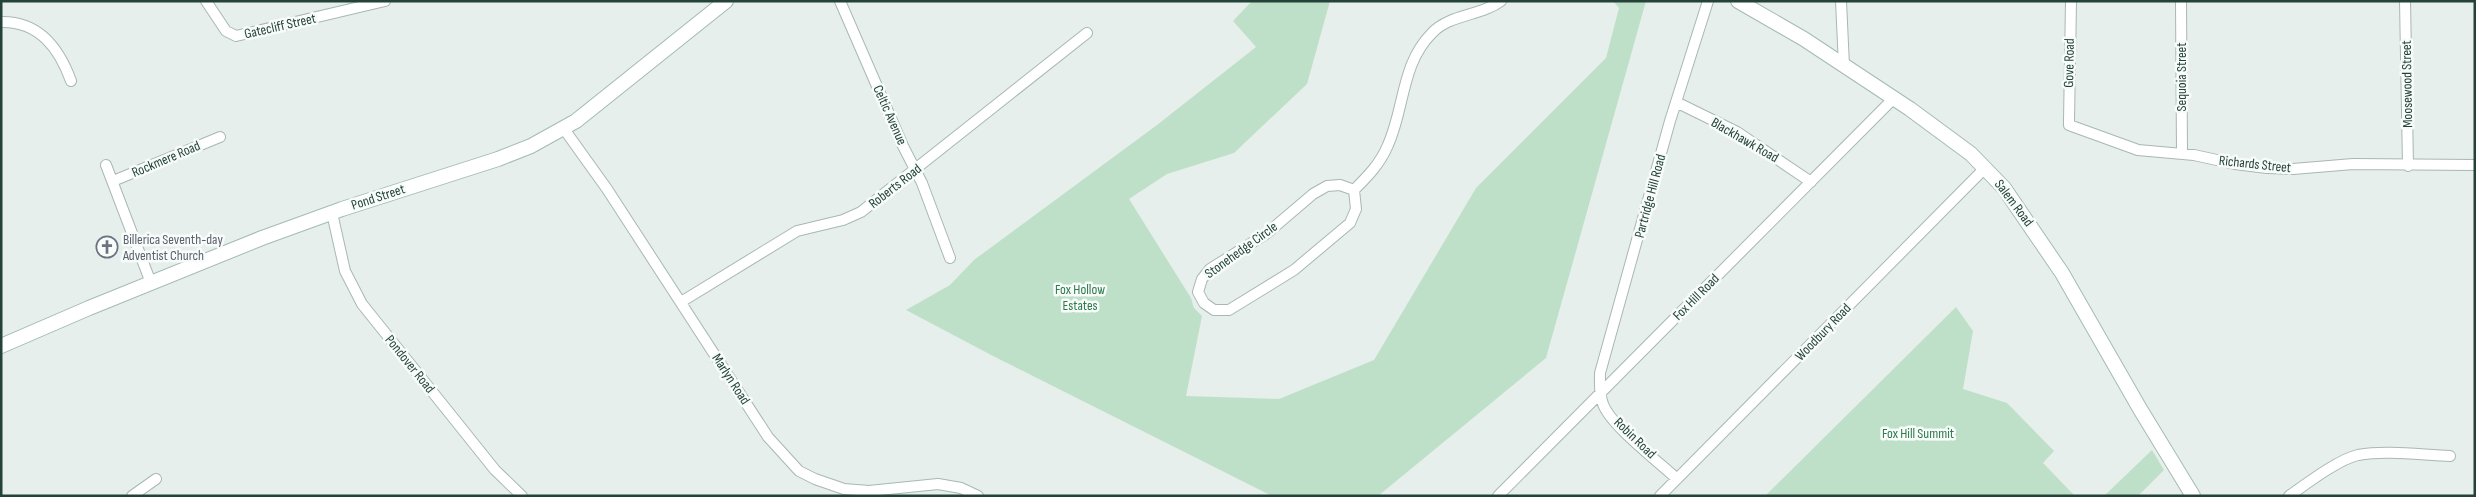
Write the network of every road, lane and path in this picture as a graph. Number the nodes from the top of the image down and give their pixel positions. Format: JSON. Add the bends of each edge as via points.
{"nodes":[{"id":1,"x":206,"y":1,"type":"edge"},
{"id":2,"x":385,"y":1,"type":"edge"},
{"id":3,"x":726,"y":1,"type":"edge"},
{"id":4,"x":840,"y":1,"type":"edge"},
{"id":5,"x":1501,"y":1,"type":"edge"},
{"id":6,"x":1708,"y":1,"type":"edge"},
{"id":7,"x":1738,"y":1,"type":"edge"},
{"id":8,"x":1841,"y":1,"type":"edge"},
{"id":9,"x":2071,"y":1,"type":"edge"},
{"id":10,"x":2180,"y":1,"type":"edge"},
{"id":11,"x":2405,"y":1,"type":"edge"},
{"id":12,"x":1,"y":22,"type":"edge"},
{"id":13,"x":1087,"y":33,"type":"dead end"},
{"id":14,"x":1844,"y":66,"type":"junction"},
{"id":15,"x":71,"y":81,"type":"dead end"},
{"id":16,"x":1894,"y":98,"type":"junction"},
{"id":17,"x":1676,"y":102,"type":"junction"},
{"id":18,"x":2069,"y":125,"type":"joint"},
{"id":19,"x":564,"y":129,"type":"junction"},
{"id":20,"x":220,"y":137,"type":"dead end"},
{"id":21,"x":2182,"y":153,"type":"junction"},
{"id":22,"x":106,"y":165,"type":"dead end"},
{"id":23,"x":2475,"y":165,"type":"edge"},
{"id":24,"x":2408,"y":166,"type":"junction"},
{"id":25,"x":1985,"y":168,"type":"junction"},
{"id":26,"x":916,"y":170,"type":"junction"},
{"id":27,"x":113,"y":181,"type":"junction"},
{"id":28,"x":1811,"y":182,"type":"junction"},
{"id":29,"x":1354,"y":190,"type":"junction"},
{"id":30,"x":332,"y":213,"type":"junction"},
{"id":31,"x":950,"y":258,"type":"dead end"},
{"id":32,"x":152,"y":283,"type":"junction"},
{"id":33,"x":681,"y":302,"type":"junction"},
{"id":34,"x":1,"y":346,"type":"edge"},
{"id":35,"x":1601,"y":392,"type":"junction"},
{"id":36,"x":2450,"y":456,"type":"dead end"},
{"id":37,"x":1677,"y":478,"type":"junction"},
{"id":38,"x":156,"y":479,"type":"dead end"},
{"id":39,"x":132,"y":496,"type":"edge"},
{"id":40,"x":522,"y":496,"type":"edge"},
{"id":41,"x":978,"y":496,"type":"edge"},
{"id":42,"x":1498,"y":496,"type":"edge"},
{"id":43,"x":1660,"y":496,"type":"edge"},
{"id":44,"x":2193,"y":496,"type":"edge"},
{"id":45,"x":2289,"y":496,"type":"edge"}],
"edges":[{"from":1,"to":2,"type":"street","name":"Gatecliff Street","via":[[232,36]]},
{"from":3,"to":19,"type":"street","name":"Pond Street"},
{"from":4,"to":26,"type":"street","name":"Celtic Avenue"},
{"from":5,"to":29,"type":"street","via":[[1449,21],[1427,38],[1406,75],[1389,143],[1377,167]]},
{"from":6,"to":17,"type":"street","name":"Partridge Hill Road"},
{"from":7,"to":14,"type":"street","name":"Salem Road"},
{"from":8,"to":14,"type":"street"},
{"from":9,"to":18,"type":"street","name":"Gove Road"},
{"from":10,"to":21,"type":"street","name":"Sequoia Street"},
{"from":11,"to":24,"type":"street","name":"Moosewood Street"},
{"from":12,"to":15,"type":"street","via":[[21,23],[34,29],[60,56]]},
{"from":13,"to":26,"type":"street","name":"Roberts Road"},
{"from":14,"to":16,"type":"street","name":"Salem Road"},
{"from":16,"to":25,"type":"street","name":"Salem Road"},
{"from":16,"to":28,"type":"street","name":"Fox Hill Road"},
{"from":17,"to":28,"type":"street","name":"Blackhawk Road","via":[[1737,132]]},
{"from":17,"to":35,"type":"street","name":"Partridge Hill Road","via":[[1600,373]]},
{"from":18,"to":21,"type":"street","name":"Richards Street","via":[[2138,150]]},
{"from":19,"to":30,"type":"street","name":"Pond Street","via":[[498,159]]},
{"from":19,"to":33,"type":"street","name":"Marlyn Road"},
{"from":20,"to":27,"type":"street","name":"Rockmere Road"},
{"from":21,"to":24,"type":"street","name":"Richards Street","via":[[2267,168],[2353,164]]},
{"from":22,"to":27,"type":"street"},
{"from":23,"to":24,"type":"street","name":"Richards Street"},
{"from":25,"to":37,"type":"street","name":"Woodbury Road"},
{"from":25,"to":44,"type":"street","name":"Salem Road","via":[[2004,188],[2062,273]]},
{"from":26,"to":31,"type":"street","name":"Celtic Avenue"},
{"from":26,"to":33,"type":"street","name":"Roberts Road","via":[[860,212],[843,220],[797,231]]},
{"from":27,"to":32,"type":"street"},
{"from":28,"to":35,"type":"street","name":"Fox Hill Road"},
{"from":29,"to":29,"type":"street","name":"Stonehedge Circle","via":[[1356,209],[1350,223],[1294,270],[1230,310],[1214,310],[1204,303],[1198,292],[1210,269],[1266,234],[1327,186],[1340,185]]},
{"from":30,"to":32,"type":"street","name":"Pond Street"},
{"from":30,"to":40,"type":"street","name":"Pondover Road","via":[[346,271],[362,304],[495,470]]},
{"from":32,"to":34,"type":"street","name":"Pond Street"},
{"from":33,"to":41,"type":"street","name":"Marlyn Road","via":[[768,437],[799,471],[844,489],[869,491],[938,484],[961,488]]},
{"from":35,"to":37,"type":"street","name":"Robin Road","via":[[1603,404],[1622,428]]},
{"from":35,"to":42,"type":"street","name":"Fox Hill Road"},
{"from":36,"to":45,"type":"street","via":[[2357,456],[2311,480]]},
{"from":37,"to":43,"type":"street","name":"Woodbury Road"},
{"from":38,"to":39,"type":"street"}]}
